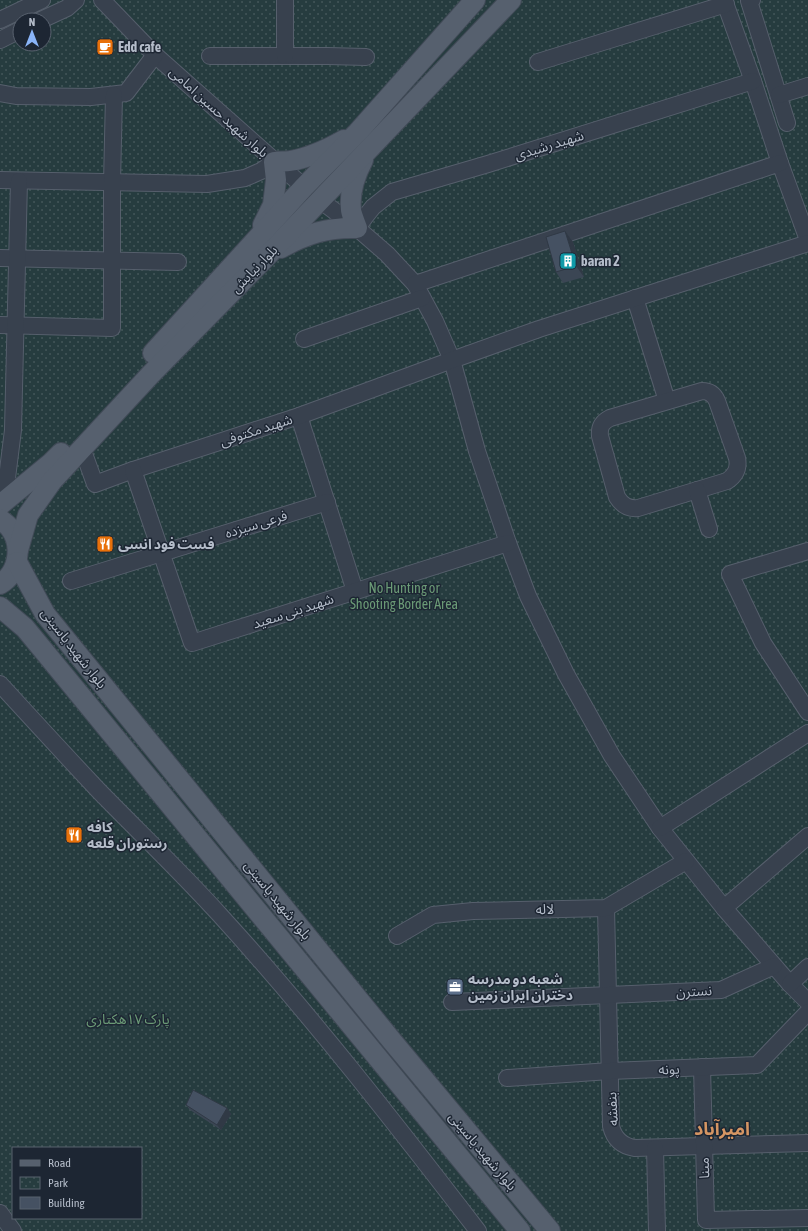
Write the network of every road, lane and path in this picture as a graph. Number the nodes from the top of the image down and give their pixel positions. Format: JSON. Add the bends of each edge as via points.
{"nodes":[{"id":1,"x":42,"y":0,"type":"edge"},
{"id":2,"x":76,"y":0,"type":"edge"},
{"id":3,"x":102,"y":0,"type":"edge"},
{"id":4,"x":286,"y":0,"type":"edge"},
{"id":5,"x":475,"y":0,"type":"edge"},
{"id":6,"x":510,"y":0,"type":"edge"},
{"id":7,"x":752,"y":0,"type":"edge"},
{"id":8,"x":725,"y":2,"type":"edge"},
{"id":9,"x":52,"y":15,"type":"edge"},
{"id":10,"x":0,"y":20,"type":"edge"},
{"id":11,"x":12,"y":34,"type":"edge"},
{"id":12,"x":0,"y":40,"type":"edge"},
{"id":13,"x":155,"y":55,"type":"junction"},
{"id":14,"x":210,"y":56,"type":"dead end"},
{"id":15,"x":284,"y":56,"type":"junction"},
{"id":16,"x":366,"y":57,"type":"dead end"},
{"id":17,"x":538,"y":62,"type":"dead end"},
{"id":18,"x":753,"y":81,"type":"junction"},
{"id":19,"x":808,"y":86,"type":"edge"},
{"id":20,"x":0,"y":93,"type":"edge"},
{"id":21,"x":114,"y":95,"type":"junction"},
{"id":22,"x":779,"y":95,"type":"junction"},
{"id":23,"x":787,"y":123,"type":"dead end"},
{"id":24,"x":365,"y":138,"type":"junction"},
{"id":25,"x":274,"y":162,"type":"junction"},
{"id":26,"x":780,"y":163,"type":"junction"},
{"id":27,"x":0,"y":180,"type":"edge"},
{"id":28,"x":19,"y":181,"type":"junction"},
{"id":29,"x":112,"y":183,"type":"junction"},
{"id":30,"x":304,"y":187,"type":"junction"},
{"id":31,"x":320,"y":200,"type":"junction"},
{"id":32,"x":357,"y":228,"type":"junction"},
{"id":33,"x":808,"y":242,"type":"edge"},
{"id":34,"x":260,"y":250,"type":"junction"},
{"id":35,"x":0,"y":258,"type":"edge"},
{"id":36,"x":17,"y":258,"type":"junction"},
{"id":37,"x":112,"y":261,"type":"junction"},
{"id":38,"x":178,"y":262,"type":"dead end"},
{"id":39,"x":418,"y":291,"type":"junction"},
{"id":40,"x":635,"y":298,"type":"junction"},
{"id":41,"x":8,"y":326,"type":"edge"},
{"id":42,"x":304,"y":339,"type":"dead end"},
{"id":43,"x":452,"y":360,"type":"junction"},
{"id":44,"x":7,"y":387,"type":"edge"},
{"id":45,"x":126,"y":392,"type":"junction"},
{"id":46,"x":668,"y":401,"type":"junction"},
{"id":47,"x":299,"y":416,"type":"junction"},
{"id":48,"x":82,"y":448,"type":"junction"},
{"id":49,"x":133,"y":470,"type":"junction"},
{"id":50,"x":697,"y":490,"type":"junction"},
{"id":51,"x":327,"y":502,"type":"junction"},
{"id":52,"x":1,"y":509,"type":"edge"},
{"id":53,"x":709,"y":529,"type":"dead end"},
{"id":54,"x":508,"y":543,"type":"junction"},
{"id":55,"x":808,"y":551,"type":"edge"},
{"id":56,"x":162,"y":553,"type":"junction"},
{"id":57,"x":17,"y":556,"type":"junction"},
{"id":58,"x":72,"y":581,"type":"dead end"},
{"id":59,"x":0,"y":584,"type":"edge"},
{"id":60,"x":355,"y":591,"type":"junction"},
{"id":61,"x":0,"y":607,"type":"edge"},
{"id":62,"x":0,"y":684,"type":"edge"},
{"id":63,"x":808,"y":712,"type":"edge"},
{"id":64,"x":808,"y":733,"type":"edge"},
{"id":65,"x":660,"y":828,"type":"junction"},
{"id":66,"x":808,"y":836,"type":"edge"},
{"id":67,"x":686,"y":861,"type":"junction"},
{"id":68,"x":606,"y":908,"type":"junction"},
{"id":69,"x":724,"y":908,"type":"junction"},
{"id":70,"x":397,"y":936,"type":"dead end"},
{"id":71,"x":774,"y":966,"type":"junction"},
{"id":72,"x":808,"y":967,"type":"edge"},
{"id":73,"x":790,"y":984,"type":"junction"},
{"id":74,"x":608,"y":995,"type":"junction"},
{"id":75,"x":452,"y":1002,"type":"dead end"},
{"id":76,"x":808,"y":1002,"type":"edge"},
{"id":77,"x":808,"y":1012,"type":"edge"},
{"id":78,"x":702,"y":1067,"type":"junction"},
{"id":79,"x":610,"y":1071,"type":"junction"},
{"id":80,"x":507,"y":1078,"type":"dead end"},
{"id":81,"x":808,"y":1143,"type":"edge"},
{"id":82,"x":704,"y":1146,"type":"junction"},
{"id":83,"x":654,"y":1148,"type":"junction"},
{"id":84,"x":0,"y":1213,"type":"edge"},
{"id":85,"x":808,"y":1218,"type":"edge"},
{"id":86,"x":13,"y":1231,"type":"edge"},
{"id":87,"x":478,"y":1231,"type":"edge"},
{"id":88,"x":520,"y":1231,"type":"edge"},
{"id":89,"x":550,"y":1231,"type":"edge"},
{"id":90,"x":657,"y":1231,"type":"edge"}],
"edges":[{"from":1,"to":10,"type":"street"},
{"from":2,"to":9,"type":"street"},
{"from":3,"to":13,"type":"street","name":"بلوار شهید حسین امامی"},
{"from":4,"to":15,"type":"street"},
{"from":5,"to":24,"type":"main road","name":"بلوار نیایش"},
{"from":6,"to":24,"type":"main road","name":"بلوار نیایش"},
{"from":7,"to":22,"type":"street","via":[[749,1]]},
{"from":8,"to":17,"type":"street"},
{"from":8,"to":18,"type":"street"},
{"from":11,"to":12,"type":"street"},
{"from":13,"to":21,"type":"street","via":[[126,93]]},
{"from":13,"to":25,"type":"street","name":"بلوار شهید حسین امامی"},
{"from":14,"to":15,"type":"street"},
{"from":15,"to":16,"type":"street"},
{"from":18,"to":26,"type":"street"},
{"from":18,"to":32,"type":"street","name":"شهید رشیدی","via":[[392,192],[373,207]]},
{"from":19,"to":22,"type":"street"},
{"from":20,"to":21,"type":"street","via":[[16,96]]},
{"from":21,"to":29,"type":"street"},
{"from":22,"to":23,"type":"street"},
{"from":24,"to":25,"type":"main road","via":[[335,145],[306,157]]},
{"from":24,"to":30,"type":"main road","name":"بلوار نیایش"},
{"from":24,"to":31,"type":"main road","name":"بلوار نیایش"},
{"from":24,"to":32,"type":"main road","via":[[360,167],[350,198]]},
{"from":25,"to":29,"type":"street","via":[[245,178],[207,184]]},
{"from":25,"to":30,"type":"street","name":"بلوار شهید حسین امامی"},
{"from":25,"to":34,"type":"main road","via":[[276,180],[273,206]]},
{"from":26,"to":33,"type":"street"},
{"from":26,"to":39,"type":"street"},
{"from":27,"to":28,"type":"street"},
{"from":28,"to":29,"type":"street"},
{"from":28,"to":36,"type":"street"},
{"from":29,"to":37,"type":"street"},
{"from":30,"to":34,"type":"main road","name":"بلوار نیایش"},
{"from":31,"to":32,"type":"street"},
{"from":31,"to":34,"type":"main road","name":"بلوار نیایش"},
{"from":32,"to":34,"type":"main road","via":[[340,228]]},
{"from":32,"to":39,"type":"street","via":[[387,254]]},
{"from":33,"to":40,"type":"street","name":"شهید مکتوفی"},
{"from":34,"to":45,"type":"main road","name":"بلوار نیایش"},
{"from":35,"to":36,"type":"street"},
{"from":36,"to":37,"type":"street"},
{"from":36,"to":41,"type":"street"},
{"from":37,"to":38,"type":"street"},
{"from":37,"to":41,"type":"street","via":[[112,328]]},
{"from":39,"to":42,"type":"street"},
{"from":39,"to":43,"type":"street"},
{"from":40,"to":43,"type":"street","name":"شهید مکتوفی"},
{"from":40,"to":46,"type":"street"},
{"from":41,"to":44,"type":"street"},
{"from":43,"to":47,"type":"street","name":"شهید مکتوفی"},
{"from":43,"to":54,"type":"street","via":[[477,451]]},
{"from":44,"to":52,"type":"street","via":[[13,430]]},
{"from":45,"to":48,"type":"main road","name":"بلوار نیایش"},
{"from":45,"to":52,"type":"main road","name":"بلوار نیایش"},
{"from":46,"to":50,"type":"street","via":[[702,390],[711,393],[717,401],[737,458],[737,469],[731,478]]},
{"from":46,"to":50,"type":"street","via":[[610,418],[602,423],[600,436],[617,497],[623,505],[638,508]]},
{"from":47,"to":49,"type":"street","name":"شهید مکتوفی"},
{"from":47,"to":51,"type":"street"},
{"from":48,"to":49,"type":"street","name":"شهید مکتوفی","via":[[95,484]]},
{"from":48,"to":57,"type":"main road","name":"بلوار نیایش","via":[[52,481],[28,515]]},
{"from":49,"to":56,"type":"street"},
{"from":50,"to":53,"type":"street"},
{"from":51,"to":56,"type":"street","name":"فرعی سیزده"},
{"from":51,"to":60,"type":"street"},
{"from":52,"to":57,"type":"main road","name":"بلوار شهید یاسینی","via":[[15,538]]},
{"from":54,"to":60,"type":"street","name":"شهید بنی سعید"},
{"from":54,"to":65,"type":"street","via":[[528,596],[566,674],[612,756]]},
{"from":55,"to":63,"type":"street","via":[[730,574],[763,643]]},
{"from":56,"to":58,"type":"street","name":"فرعی سیزده"},
{"from":56,"to":60,"type":"street","name":"شهید بنی سعید","via":[[192,643]]},
{"from":57,"to":59,"type":"main road","name":"بلوار نیایش","via":[[12,573]]},
{"from":57,"to":89,"type":"main road","name":"بلوار شهید یاسینی","via":[[45,614]]},
{"from":61,"to":88,"type":"main road","name":"بلوار شهید یاسینی","via":[[25,628]]},
{"from":62,"to":87,"type":"street","via":[[257,956],[410,1142]]},
{"from":64,"to":65,"type":"street"},
{"from":65,"to":67,"type":"street"},
{"from":66,"to":69,"type":"street"},
{"from":67,"to":68,"type":"street","name":"لاله"},
{"from":67,"to":69,"type":"street"},
{"from":68,"to":70,"type":"street","name":"لاله","via":[[473,910],[433,915]]},
{"from":68,"to":74,"type":"street","name":"بنفشه"},
{"from":69,"to":71,"type":"street"},
{"from":71,"to":73,"type":"street"},
{"from":71,"to":74,"type":"street","name":"نسترن","via":[[721,990]]},
{"from":72,"to":73,"type":"street"},
{"from":73,"to":76,"type":"street"},
{"from":74,"to":75,"type":"street","name":"نسترن"},
{"from":74,"to":79,"type":"street","name":"بنفشه"},
{"from":77,"to":78,"type":"street","name":"پونه","via":[[757,1065]]},
{"from":78,"to":79,"type":"street","name":"پونه"},
{"from":78,"to":82,"type":"street","name":"مینا"},
{"from":79,"to":80,"type":"street","name":"پونه"},
{"from":79,"to":83,"type":"street","name":"بنفشه","via":[[611,1126],[616,1139],[628,1147]]},
{"from":81,"to":82,"type":"street","name":"بنفشه"},
{"from":82,"to":83,"type":"street","name":"بنفشه"},
{"from":82,"to":85,"type":"street","name":"مینا","via":[[706,1220]]},
{"from":83,"to":90,"type":"street"},
{"from":84,"to":86,"type":"street"}]}
